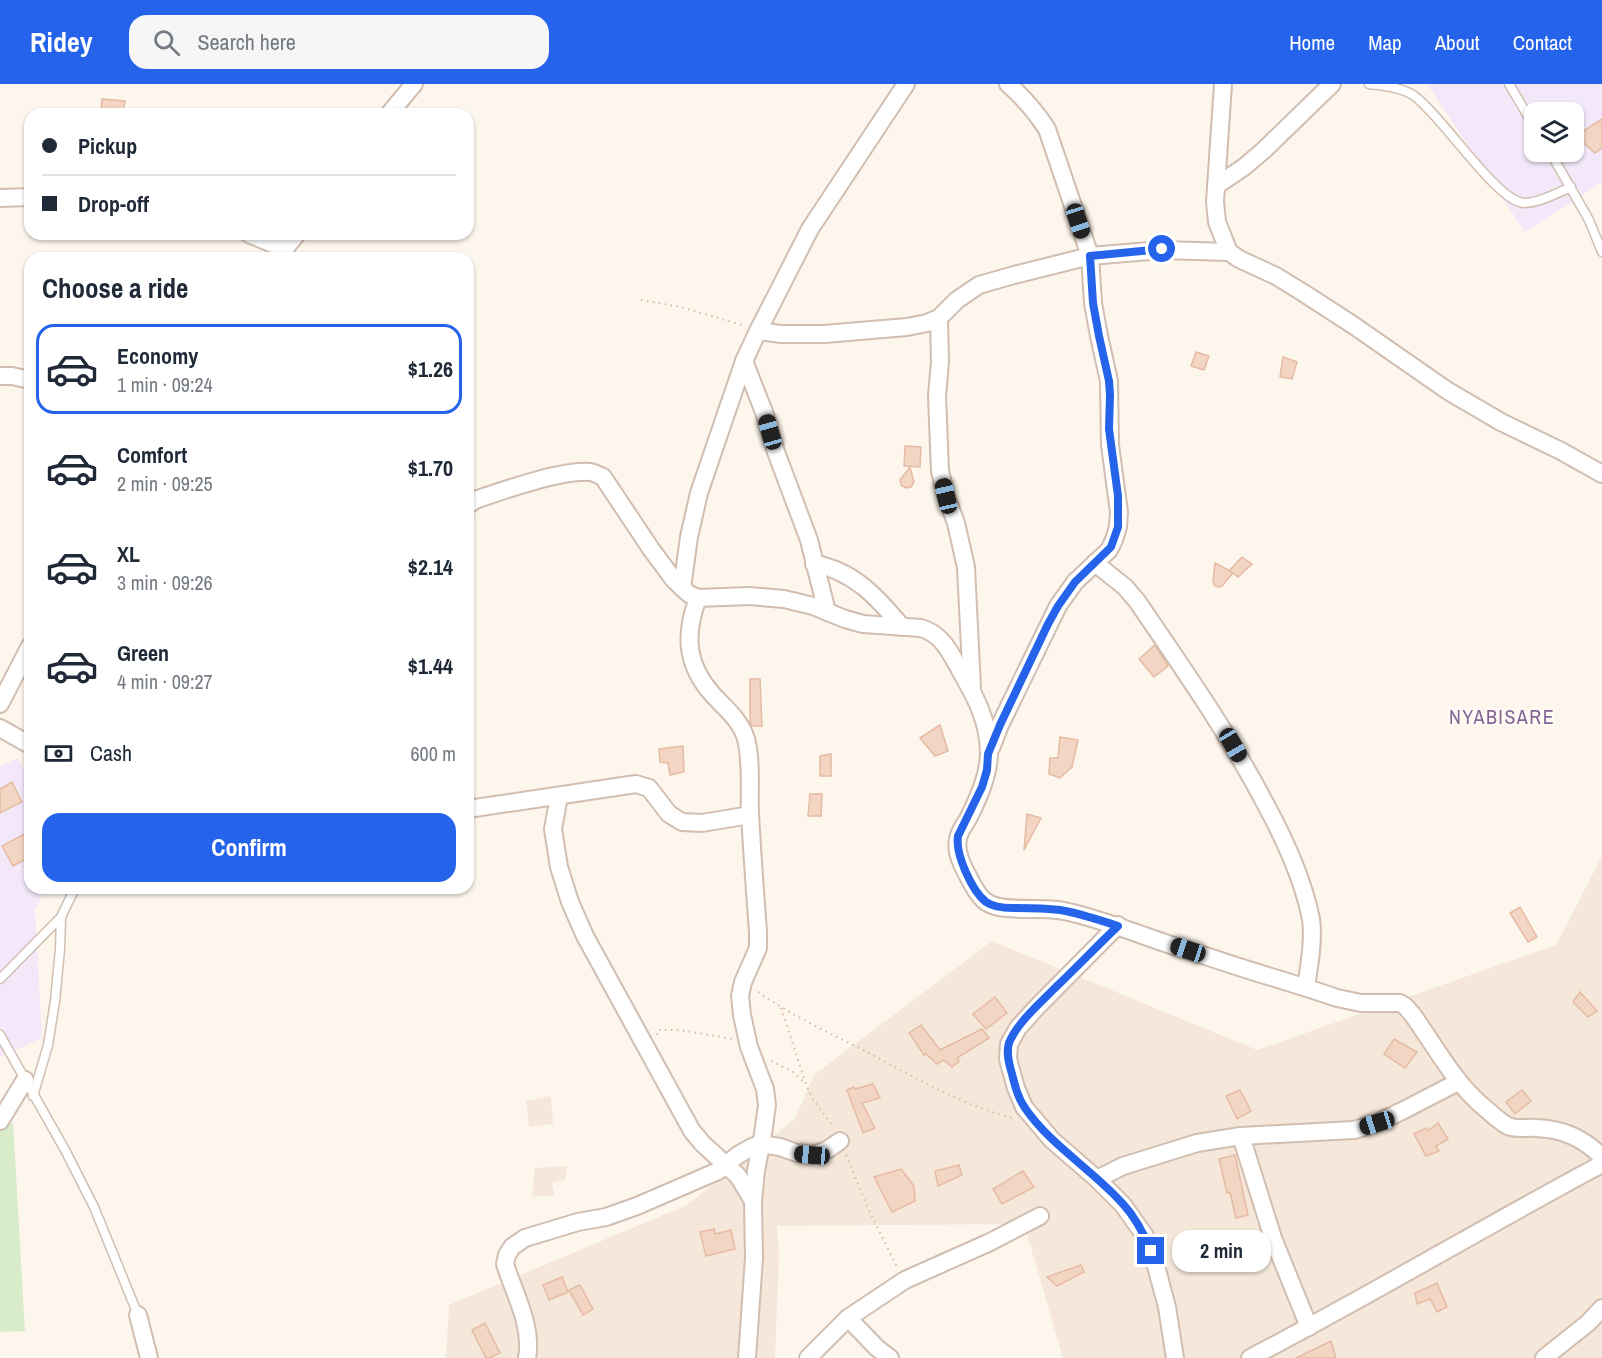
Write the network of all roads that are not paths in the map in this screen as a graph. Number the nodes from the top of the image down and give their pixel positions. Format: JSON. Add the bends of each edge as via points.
{"nodes":[{"id":1,"x":414,"y":84,"type":"edge"},
{"id":2,"x":906,"y":84,"type":"edge"},
{"id":3,"x":1008,"y":84,"type":"edge"},
{"id":4,"x":1223,"y":84,"type":"edge"},
{"id":5,"x":1332,"y":84,"type":"edge"},
{"id":6,"x":1369,"y":84,"type":"edge"},
{"id":7,"x":1509,"y":84,"type":"edge"},
{"id":8,"x":394,"y":108,"type":"edge"},
{"id":9,"x":1524,"y":109,"type":"edge"},
{"id":10,"x":1556,"y":162,"type":"edge"},
{"id":11,"x":1216,"y":186,"type":"junction"},
{"id":12,"x":1571,"y":187,"type":"junction"},
{"id":13,"x":24,"y":197,"type":"edge"},
{"id":14,"x":0,"y":198,"type":"edge"},
{"id":15,"x":259,"y":240,"type":"edge"},
{"id":16,"x":292,"y":240,"type":"edge"},
{"id":17,"x":279,"y":252,"type":"edge"},
{"id":18,"x":282,"y":252,"type":"edge"},
{"id":19,"x":1229,"y":252,"type":"junction"},
{"id":20,"x":1602,"y":252,"type":"edge"},
{"id":21,"x":1090,"y":256,"type":"junction"},
{"id":22,"x":939,"y":318,"type":"junction"},
{"id":23,"x":758,"y":331,"type":"junction"},
{"id":24,"x":744,"y":361,"type":"junction"},
{"id":25,"x":0,"y":376,"type":"edge"},
{"id":26,"x":24,"y":379,"type":"edge"},
{"id":27,"x":1602,"y":474,"type":"edge"},
{"id":28,"x":474,"y":501,"type":"edge"},
{"id":29,"x":1095,"y":563,"type":"junction"},
{"id":30,"x":814,"y":564,"type":"junction"},
{"id":31,"x":682,"y":588,"type":"junction"},
{"id":32,"x":698,"y":598,"type":"junction"},
{"id":33,"x":827,"y":612,"type":"junction"},
{"id":34,"x":902,"y":627,"type":"junction"},
{"id":35,"x":24,"y":658,"type":"edge"},
{"id":36,"x":972,"y":692,"type":"junction"},
{"id":37,"x":0,"y":704,"type":"edge"},
{"id":38,"x":0,"y":728,"type":"edge"},
{"id":39,"x":24,"y":741,"type":"edge"},
{"id":40,"x":988,"y":754,"type":"junction"},
{"id":41,"x":559,"y":796,"type":"junction"},
{"id":42,"x":474,"y":808,"type":"edge"},
{"id":43,"x":750,"y":815,"type":"junction"},
{"id":44,"x":72,"y":894,"type":"edge"},
{"id":45,"x":61,"y":917,"type":"junction"},
{"id":46,"x":1118,"y":926,"type":"junction"},
{"id":47,"x":0,"y":979,"type":"edge"},
{"id":48,"x":1306,"y":987,"type":"junction"},
{"id":49,"x":0,"y":1035,"type":"edge"},
{"id":50,"x":26,"y":1080,"type":"junction"},
{"id":51,"x":1458,"y":1082,"type":"junction"},
{"id":52,"x":33,"y":1096,"type":"junction"},
{"id":53,"x":0,"y":1121,"type":"edge"},
{"id":54,"x":1241,"y":1136,"type":"junction"},
{"id":55,"x":840,"y":1141,"type":"dead end"},
{"id":56,"x":760,"y":1144,"type":"junction"},
{"id":57,"x":1602,"y":1157,"type":"edge"},
{"id":58,"x":1602,"y":1164,"type":"edge"},
{"id":59,"x":727,"y":1165,"type":"junction"},
{"id":60,"x":1097,"y":1179,"type":"junction"},
{"id":61,"x":753,"y":1201,"type":"junction"},
{"id":62,"x":1040,"y":1216,"type":"dead end"},
{"id":63,"x":1602,"y":1308,"type":"edge"},
{"id":64,"x":138,"y":1315,"type":"joint"},
{"id":65,"x":848,"y":1318,"type":"junction"},
{"id":66,"x":1309,"y":1327,"type":"junction"},
{"id":67,"x":149,"y":1358,"type":"edge"},
{"id":68,"x":527,"y":1358,"type":"edge"},
{"id":69,"x":747,"y":1358,"type":"edge"},
{"id":70,"x":808,"y":1358,"type":"edge"},
{"id":71,"x":890,"y":1358,"type":"edge"},
{"id":72,"x":1175,"y":1358,"type":"edge"},
{"id":73,"x":1250,"y":1358,"type":"edge"},
{"id":74,"x":1544,"y":1358,"type":"edge"}],
"edges":[{"from":1,"to":8,"type":"street"},
{"from":2,"to":23,"type":"street","via":[[810,229]]},
{"from":3,"to":21,"type":"street","via":[[1047,129]]},
{"from":4,"to":11,"type":"street"},
{"from":5,"to":11,"type":"street","via":[[1264,150]]},
{"from":6,"to":12,"type":"lane","via":[[1397,89],[1416,98],[1513,200],[1531,202]]},
{"from":7,"to":9,"type":"lane"},
{"from":10,"to":12,"type":"lane"},
{"from":11,"to":19,"type":"street","via":[[1217,222]]},
{"from":12,"to":20,"type":"lane"},
{"from":13,"to":14,"type":"street"},
{"from":15,"to":17,"type":"street"},
{"from":16,"to":18,"type":"street"},
{"from":19,"to":21,"type":"street","via":[[1162,249]]},
{"from":19,"to":27,"type":"street","via":[[1302,292],[1448,391]]},
{"from":21,"to":22,"type":"street","via":[[979,285]]},
{"from":21,"to":29,"type":"street","via":[[1093,303],[1109,381],[1109,437],[1119,512],[1113,544]]},
{"from":22,"to":23,"type":"street","via":[[907,327],[824,334]]},
{"from":22,"to":36,"type":"street","via":[[940,471],[966,567]]},
{"from":23,"to":24,"type":"street"},
{"from":24,"to":30,"type":"street","via":[[809,540]]},
{"from":24,"to":31,"type":"street","via":[[699,493]]},
{"from":25,"to":26,"type":"street"},
{"from":28,"to":31,"type":"street","via":[[549,478],[592,472],[603,477]]},
{"from":29,"to":40,"type":"street","via":[[1058,606]]},
{"from":29,"to":48,"type":"street","via":[[1137,601],[1233,745],[1277,826],[1294,864],[1311,922]]},
{"from":30,"to":33,"type":"street"},
{"from":30,"to":34,"type":"street","via":[[834,568],[870,591]]},
{"from":31,"to":32,"type":"street"},
{"from":32,"to":33,"type":"street","via":[[749,596],[784,600]]},
{"from":32,"to":43,"type":"street","via":[[688,643],[701,678],[735,717],[746,737]]},
{"from":33,"to":34,"type":"street","via":[[863,624]]},
{"from":34,"to":36,"type":"street","via":[[921,628],[937,635]]},
{"from":35,"to":37,"type":"street"},
{"from":36,"to":40,"type":"street","via":[[986,725]]},
{"from":38,"to":39,"type":"street"},
{"from":40,"to":46,"type":"street","via":[[982,787],[958,840],[960,857],[979,894],[987,903],[1003,908],[1061,910]]},
{"from":41,"to":42,"type":"street"},
{"from":41,"to":43,"type":"street","via":[[636,784],[649,788],[669,814],[682,822],[702,823]]},
{"from":41,"to":59,"type":"street","via":[[553,830],[559,867],[585,936],[692,1131]]},
{"from":43,"to":56,"type":"street","via":[[758,948],[740,996],[749,1047],[765,1089],[767,1105]]},
{"from":44,"to":45,"type":"lane"},
{"from":45,"to":47,"type":"lane"},
{"from":45,"to":52,"type":"lane","via":[[48,1046]]},
{"from":46,"to":48,"type":"street"},
{"from":46,"to":60,"type":"street","via":[[1036,1007],[1009,1044],[1008,1059],[1024,1107],[1062,1149]]},
{"from":48,"to":51,"type":"street","via":[[1361,1004],[1405,1005]]},
{"from":49,"to":50,"type":"lane"},
{"from":50,"to":52,"type":"lane"},
{"from":50,"to":53,"type":"street"},
{"from":51,"to":54,"type":"street","via":[[1377,1123],[1354,1130]]},
{"from":51,"to":57,"type":"street","via":[[1507,1125],[1569,1133]]},
{"from":52,"to":64,"type":"lane","via":[[94,1207]]},
{"from":54,"to":60,"type":"street","via":[[1159,1154]]},
{"from":54,"to":66,"type":"street","via":[[1273,1238]]},
{"from":55,"to":56,"type":"street","via":[[812,1155]]},
{"from":56,"to":59,"type":"street","via":[[746,1149]]},
{"from":56,"to":61,"type":"street"},
{"from":58,"to":66,"type":"street"},
{"from":59,"to":61,"type":"street"},
{"from":59,"to":68,"type":"street","via":[[621,1212],[546,1230],[512,1247],[506,1263],[528,1339]]},
{"from":60,"to":72,"type":"street","via":[[1124,1205],[1145,1236],[1167,1307]]},
{"from":61,"to":69,"type":"street","via":[[754,1258]]},
{"from":62,"to":65,"type":"street","via":[[905,1280]]},
{"from":63,"to":74,"type":"street"},
{"from":64,"to":67,"type":"street"},
{"from":65,"to":70,"type":"street"},
{"from":65,"to":71,"type":"street"},
{"from":66,"to":73,"type":"street"}]}
